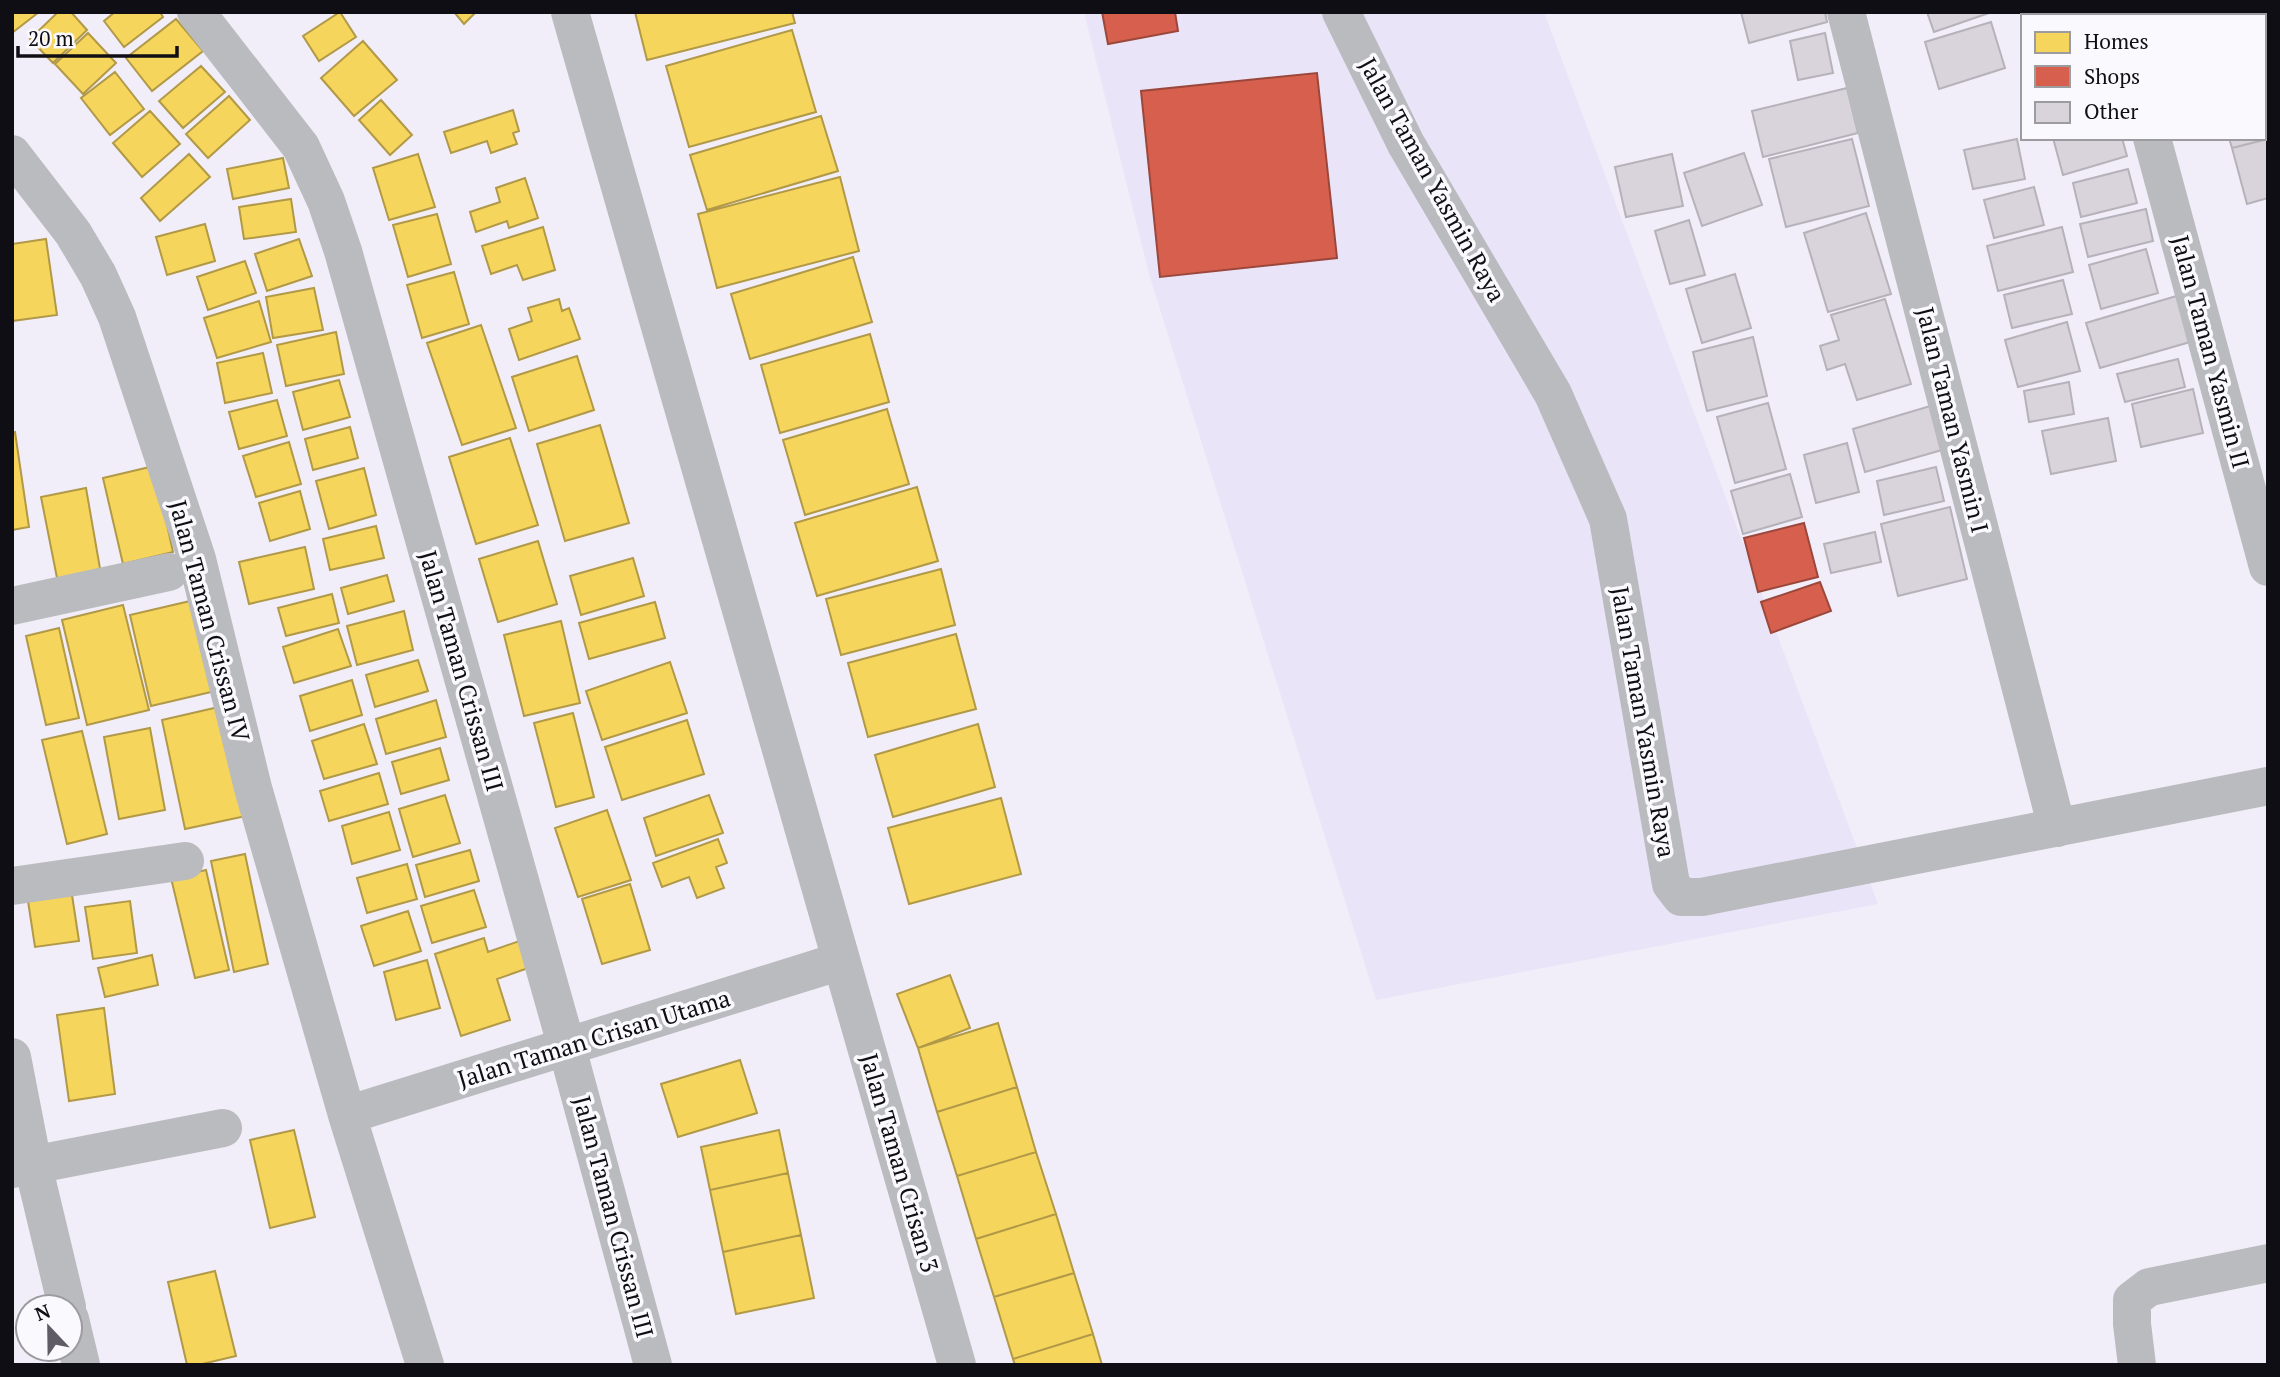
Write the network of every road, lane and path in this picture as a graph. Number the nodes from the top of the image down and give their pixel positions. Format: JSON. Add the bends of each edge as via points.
{"nodes":[{"id":1,"x":196,"y":12,"type":"edge"},
{"id":2,"x":570,"y":12,"type":"edge"},
{"id":3,"x":1341,"y":12,"type":"edge"},
{"id":4,"x":1846,"y":12,"type":"edge"},
{"id":5,"x":2153,"y":140,"type":"edge"},
{"id":6,"x":12,"y":154,"type":"edge"},
{"id":7,"x":2268,"y":566,"type":"edge"},
{"id":8,"x":169,"y":572,"type":"dead end"},
{"id":9,"x":12,"y":606,"type":"edge"},
{"id":10,"x":2268,"y":786,"type":"edge"},
{"id":11,"x":2057,"y":828,"type":"junction"},
{"id":12,"x":185,"y":861,"type":"dead end"},
{"id":13,"x":12,"y":886,"type":"edge"},
{"id":14,"x":841,"y":961,"type":"junction"},
{"id":15,"x":567,"y":1048,"type":"junction"},
{"id":16,"x":12,"y":1057,"type":"edge"},
{"id":17,"x":346,"y":1115,"type":"junction"},
{"id":18,"x":223,"y":1128,"type":"dead end"},
{"id":19,"x":23,"y":1167,"type":"edge"},
{"id":20,"x":2268,"y":1263,"type":"edge"},
{"id":21,"x":63,"y":1293,"type":"edge"},
{"id":22,"x":425,"y":1365,"type":"edge"},
{"id":23,"x":653,"y":1365,"type":"edge"},
{"id":24,"x":957,"y":1365,"type":"edge"},
{"id":25,"x":2137,"y":1365,"type":"edge"}],
"edges":[{"from":1,"to":15,"type":"street","name":"Jalan Taman Crissan III","via":[[301,147],[326,201]]},
{"from":2,"to":14,"type":"street","name":"Jalan Taman Crisan 3"},
{"from":3,"to":11,"type":"street","name":"Jalan Taman Yasmin Raya","via":[[1406,144],[1553,394],[1608,519],[1671,884],[1681,897],[1702,897]]},
{"from":4,"to":11,"type":"street","name":"Jalan Taman Yasmin I"},
{"from":5,"to":7,"type":"street","name":"Jalan Taman Yasmin II"},
{"from":6,"to":17,"type":"street","name":"Jalan Taman Crissan IV","via":[[73,233],[117,317],[197,559],[253,788]]},
{"from":8,"to":9,"type":"street"},
{"from":10,"to":11,"type":"street","name":"Jalan Taman Yasmin Raya"},
{"from":12,"to":13,"type":"street"},
{"from":14,"to":15,"type":"street","name":"Jalan Taman Crisan Utama"},
{"from":14,"to":24,"type":"street","name":"Jalan Taman Crisan 3"},
{"from":15,"to":17,"type":"street","name":"Jalan Taman Crisan Utama"},
{"from":15,"to":23,"type":"street","name":"Jalan Taman Crissan III"},
{"from":16,"to":19,"type":"street"},
{"from":17,"to":22,"type":"street","name":"Jalan Taman Crissan IV"},
{"from":18,"to":19,"type":"street"},
{"from":19,"to":21,"type":"street"},
{"from":20,"to":25,"type":"street","via":[[2149,1287],[2132,1300]]}]}
